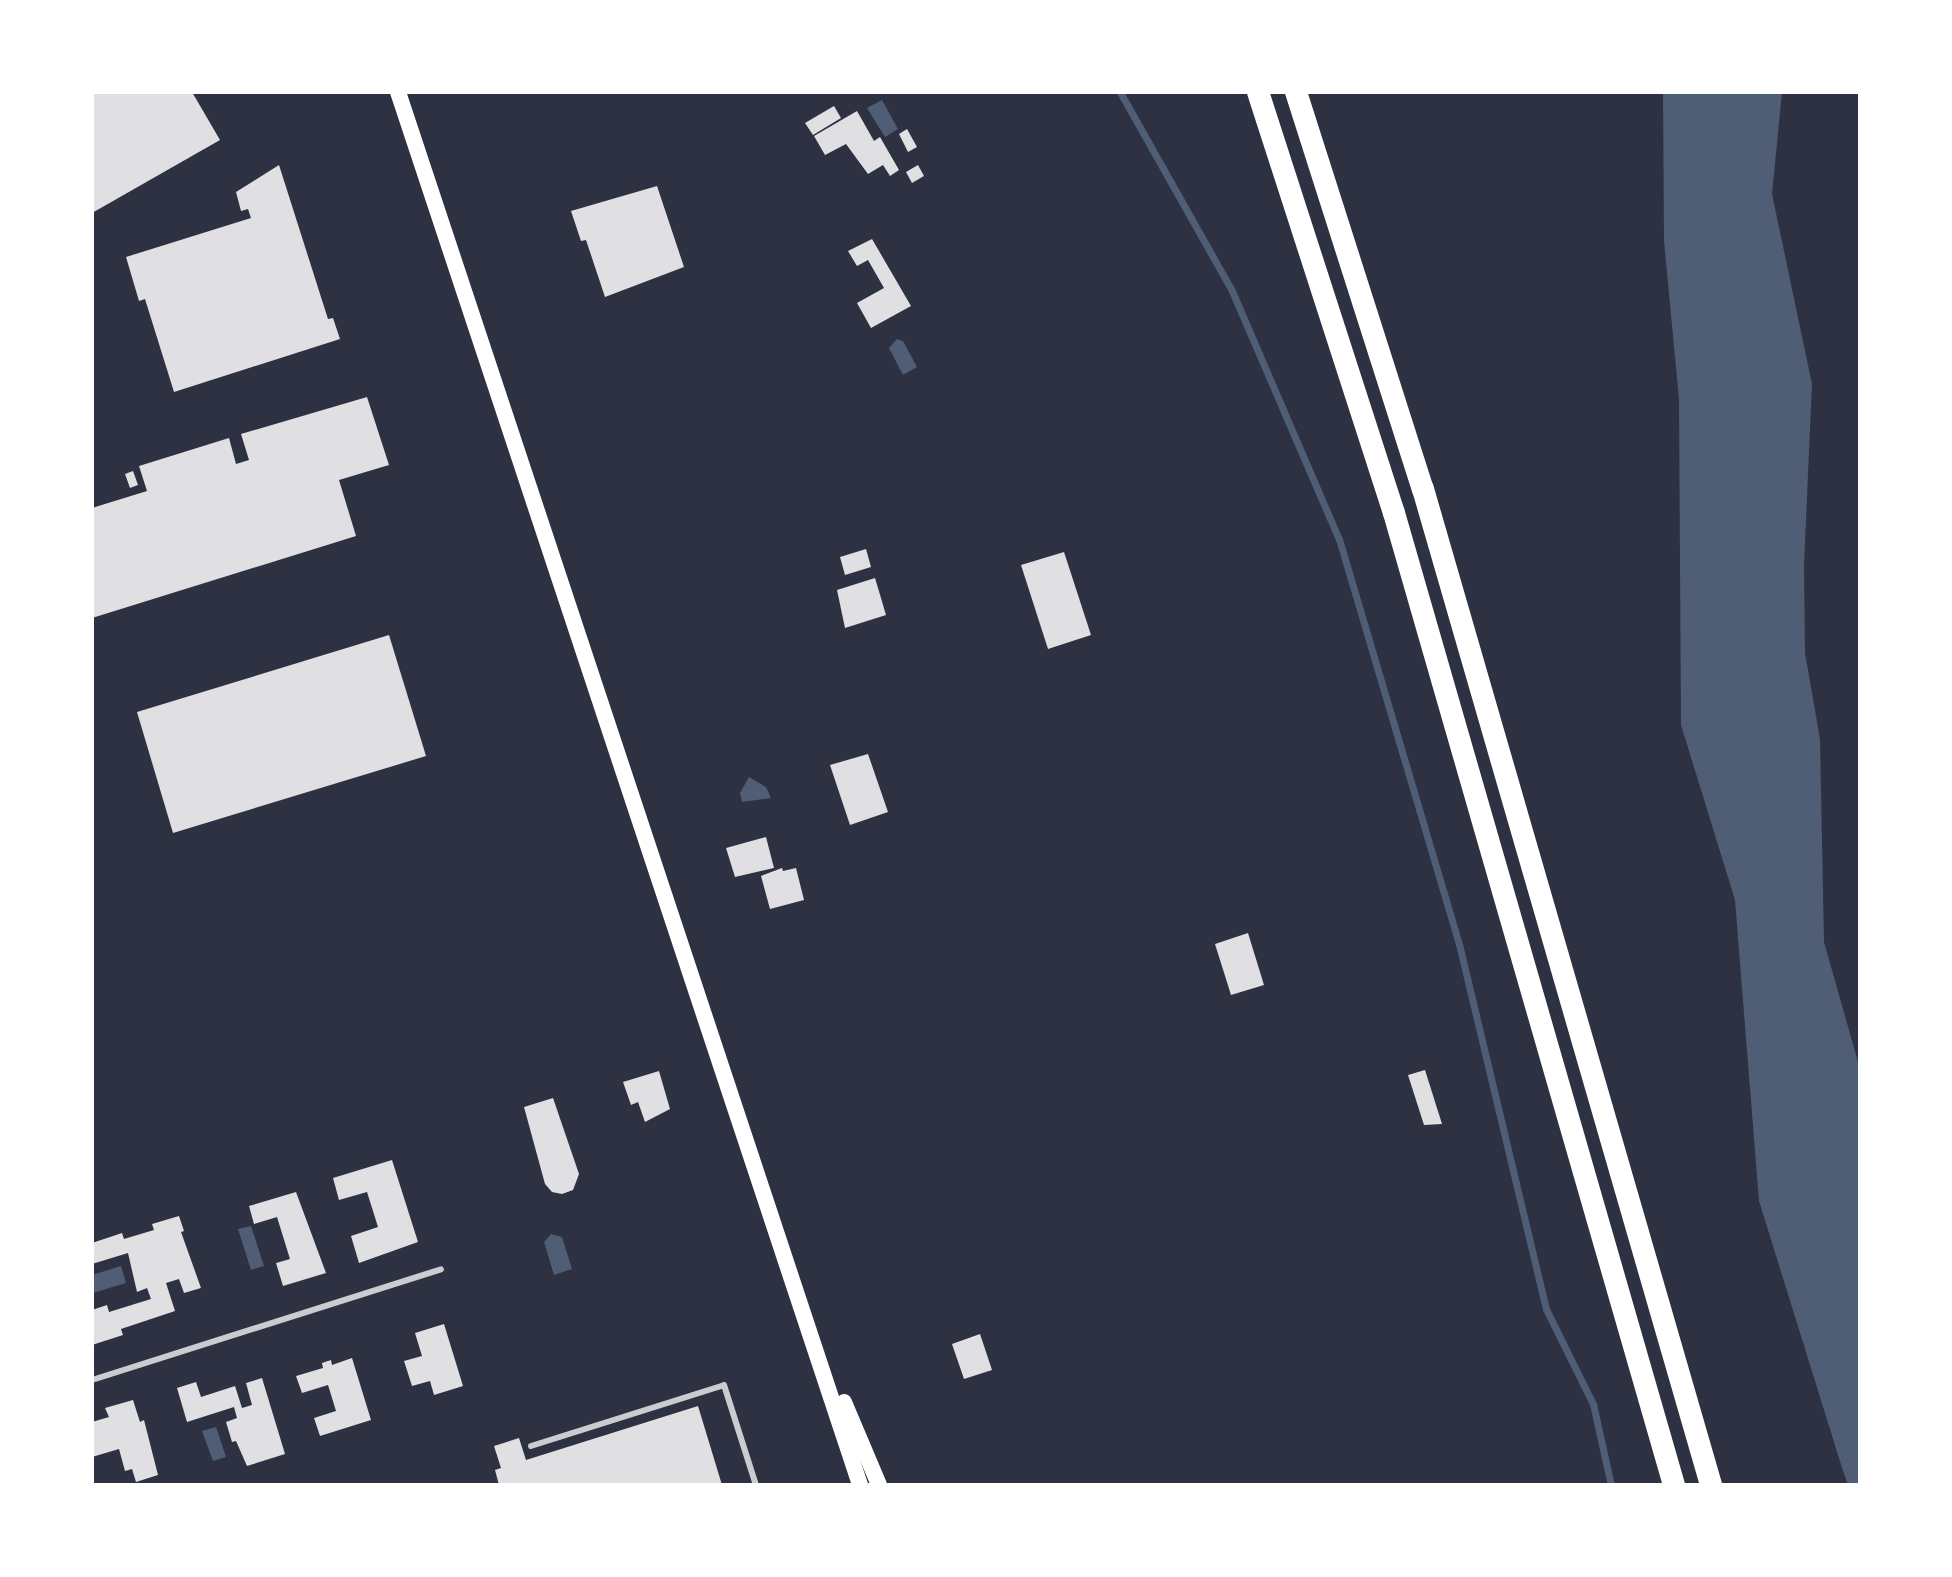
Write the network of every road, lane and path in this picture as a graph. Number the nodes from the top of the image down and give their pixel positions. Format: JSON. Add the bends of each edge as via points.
{"nodes":[{"id":1,"x":398,"y":92,"type":"edge"},
{"id":2,"x":1258,"y":92,"type":"edge"},
{"id":3,"x":1296,"y":92,"type":"edge"},
{"id":4,"x":441,"y":1269,"type":"dead end"},
{"id":5,"x":802,"y":1301,"type":"junction"},
{"id":6,"x":92,"y":1380,"type":"edge"},
{"id":7,"x":531,"y":1446,"type":"dead end"},
{"id":8,"x":756,"y":1485,"type":"edge"},
{"id":9,"x":860,"y":1485,"type":"edge"},
{"id":10,"x":879,"y":1485,"type":"edge"},
{"id":11,"x":1674,"y":1485,"type":"edge"},
{"id":12,"x":1711,"y":1485,"type":"edge"}],
"edges":[{"from":1,"to":5,"type":"main road"},
{"from":2,"to":11,"type":"highway","via":[[1394,513]]},
{"from":3,"to":12,"type":"highway","via":[[1423,489]]},
{"from":4,"to":6,"type":"lane"},
{"from":5,"to":9,"type":"main road"},
{"from":5,"to":10,"type":"main road"},
{"from":7,"to":8,"type":"lane","via":[[724,1385]]}]}
